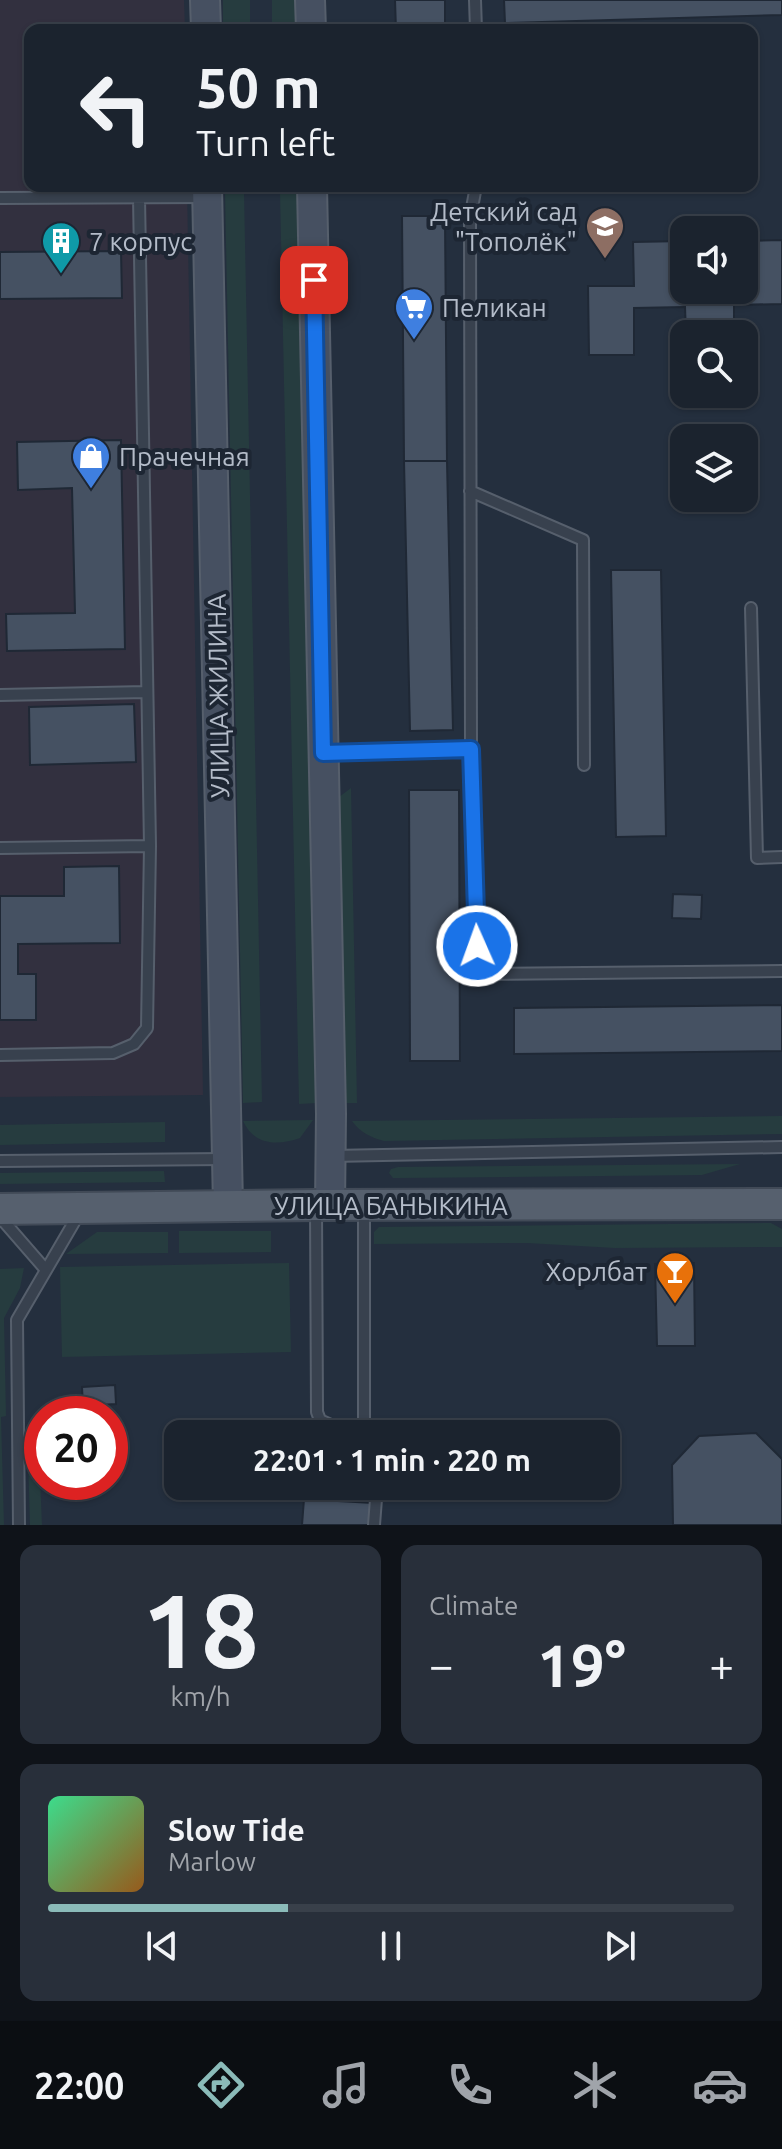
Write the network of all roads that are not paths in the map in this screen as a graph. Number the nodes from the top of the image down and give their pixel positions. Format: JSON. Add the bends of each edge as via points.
{"nodes":[{"id":1,"x":205,"y":0,"type":"edge"},
{"id":2,"x":310,"y":0,"type":"edge"},
{"id":3,"x":475,"y":0,"type":"edge"},
{"id":4,"x":206,"y":24,"type":"edge"},
{"id":5,"x":311,"y":24,"type":"edge"},
{"id":6,"x":476,"y":24,"type":"edge"},
{"id":7,"x":207,"y":192,"type":"edge"},
{"id":8,"x":312,"y":192,"type":"edge"},
{"id":9,"x":475,"y":192,"type":"edge"},
{"id":10,"x":139,"y":197,"type":"junction"},
{"id":11,"x":0,"y":198,"type":"edge"},
{"id":12,"x":470,"y":491,"type":"junction"},
{"id":13,"x":751,"y":608,"type":"dead end"},
{"id":14,"x":146,"y":692,"type":"junction"},
{"id":15,"x":0,"y":695,"type":"edge"},
{"id":16,"x":471,"y":749,"type":"junction"},
{"id":17,"x":323,"y":753,"type":"junction"},
{"id":18,"x":584,"y":765,"type":"dead end"},
{"id":19,"x":150,"y":846,"type":"junction"},
{"id":20,"x":0,"y":848,"type":"edge"},
{"id":21,"x":782,"y":857,"type":"edge"},
{"id":22,"x":782,"y":971,"type":"edge"},
{"id":23,"x":0,"y":1055,"type":"edge"},
{"id":24,"x":782,"y":1147,"type":"edge"},
{"id":25,"x":330,"y":1156,"type":"junction"},
{"id":26,"x":228,"y":1159,"type":"junction"},
{"id":27,"x":0,"y":1161,"type":"edge"},
{"id":28,"x":782,"y":1204,"type":"edge"},
{"id":29,"x":323,"y":1205,"type":"junction"},
{"id":30,"x":228,"y":1206,"type":"junction"},
{"id":31,"x":364,"y":1206,"type":"junction"},
{"id":32,"x":82,"y":1208,"type":"junction"},
{"id":33,"x":0,"y":1209,"type":"edge"},
{"id":34,"x":0,"y":1217,"type":"edge"},
{"id":35,"x":46,"y":1270,"type":"junction"},
{"id":36,"x":320,"y":1420,"type":"edge"},
{"id":37,"x":367,"y":1420,"type":"edge"},
{"id":38,"x":376,"y":1500,"type":"edge"},
{"id":39,"x":19,"y":1525,"type":"edge"},
{"id":40,"x":374,"y":1525,"type":"edge"}],
"edges":[{"from":1,"to":4,"type":"main road"},
{"from":2,"to":5,"type":"main road"},
{"from":3,"to":6,"type":"lane"},
{"from":7,"to":10,"type":"lane"},
{"from":7,"to":26,"type":"main road","name":"УЛИЦА ЖИЛИНА"},
{"from":8,"to":17,"type":"main road"},
{"from":9,"to":12,"type":"lane","via":[[470,219]]},
{"from":10,"to":11,"type":"lane"},
{"from":10,"to":14,"type":"lane"},
{"from":12,"to":16,"type":"lane"},
{"from":12,"to":18,"type":"lane","via":[[583,540]]},
{"from":13,"to":21,"type":"lane","via":[[757,858]]},
{"from":14,"to":15,"type":"lane"},
{"from":14,"to":19,"type":"lane"},
{"from":16,"to":17,"type":"lane"},
{"from":16,"to":22,"type":"lane","via":[[478,974]]},
{"from":17,"to":25,"type":"main road"},
{"from":19,"to":20,"type":"lane"},
{"from":19,"to":23,"type":"lane","via":[[147,1028],[134,1044],[113,1053]]},
{"from":24,"to":25,"type":"lane"},
{"from":25,"to":29,"type":"main road"},
{"from":26,"to":27,"type":"lane"},
{"from":26,"to":30,"type":"main road","name":"УЛИЦА ЖИЛИНА"},
{"from":28,"to":31,"type":"main road","name":"УЛИЦА БАНЫКИНА"},
{"from":29,"to":30,"type":"main road","name":"УЛИЦА БАНЫКИНА"},
{"from":29,"to":31,"type":"main road","name":"УЛИЦА БАНЫКИНА"},
{"from":29,"to":36,"type":"lane"},
{"from":30,"to":32,"type":"main road","name":"УЛИЦА БАНЫКИНА"},
{"from":31,"to":37,"type":"lane"},
{"from":32,"to":33,"type":"main road","name":"УЛИЦА БАНЫКИНА"},
{"from":32,"to":35,"type":"lane"},
{"from":34,"to":35,"type":"lane"},
{"from":35,"to":39,"type":"lane","via":[[17,1320]]},
{"from":38,"to":40,"type":"lane"}]}
